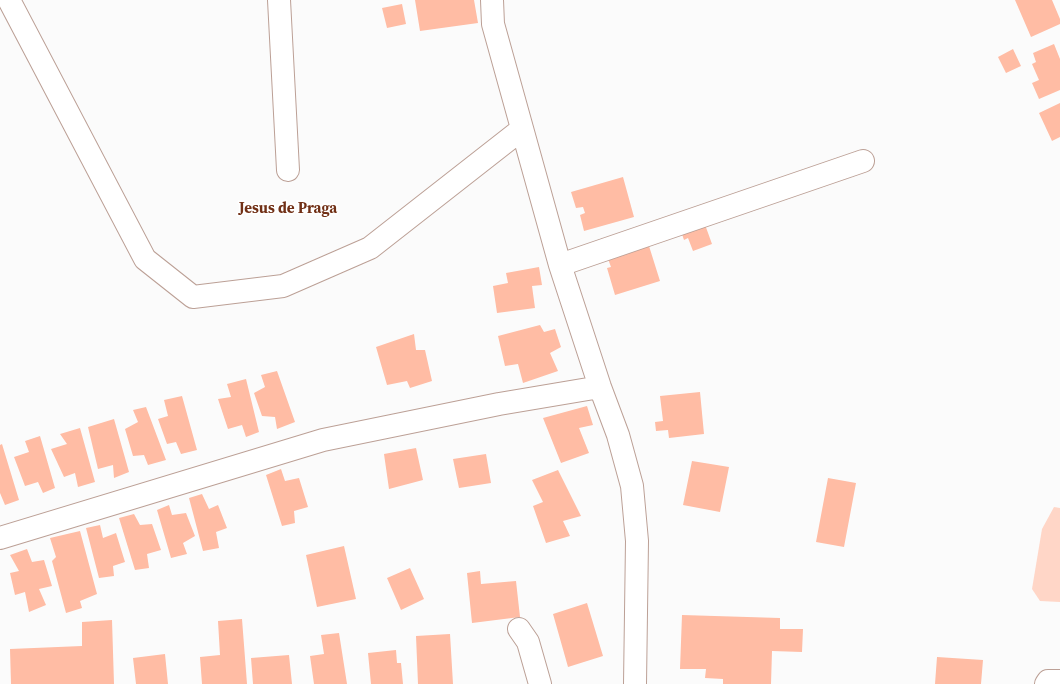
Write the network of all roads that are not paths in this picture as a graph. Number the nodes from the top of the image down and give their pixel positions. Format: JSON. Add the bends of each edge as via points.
{"nodes":[{"id":1,"x":9,"y":0,"type":"edge"},
{"id":2,"x":280,"y":0,"type":"edge"},
{"id":3,"x":492,"y":0,"type":"edge"},
{"id":4,"x":522,"y":129,"type":"junction"},
{"id":5,"x":863,"y":162,"type":"dead end"},
{"id":6,"x":288,"y":170,"type":"dead end"},
{"id":7,"x":560,"y":265,"type":"junction"},
{"id":8,"x":600,"y":387,"type":"junction"},
{"id":9,"x":0,"y":538,"type":"edge"},
{"id":10,"x":519,"y":629,"type":"dead end"},
{"id":11,"x":1060,"y":681,"type":"edge"},
{"id":12,"x":540,"y":684,"type":"edge"},
{"id":13,"x":635,"y":684,"type":"edge"},
{"id":14,"x":1046,"y":684,"type":"edge"}],
"edges":[{"from":1,"to":4,"type":"street","via":[[145,259],[193,297],[283,286],[370,248]]},
{"from":2,"to":6,"type":"street"},
{"from":3,"to":4,"type":"street","via":[[493,24]]},
{"from":4,"to":7,"type":"street"},
{"from":5,"to":7,"type":"street"},
{"from":7,"to":8,"type":"street"},
{"from":8,"to":9,"type":"street","via":[[499,404],[323,440]]},
{"from":8,"to":13,"type":"street","via":[[618,435],[632,486],[637,541]]},
{"from":10,"to":12,"type":"street","via":[[528,642]]},
{"from":11,"to":14,"type":"street","via":[[1048,681]]}]}
